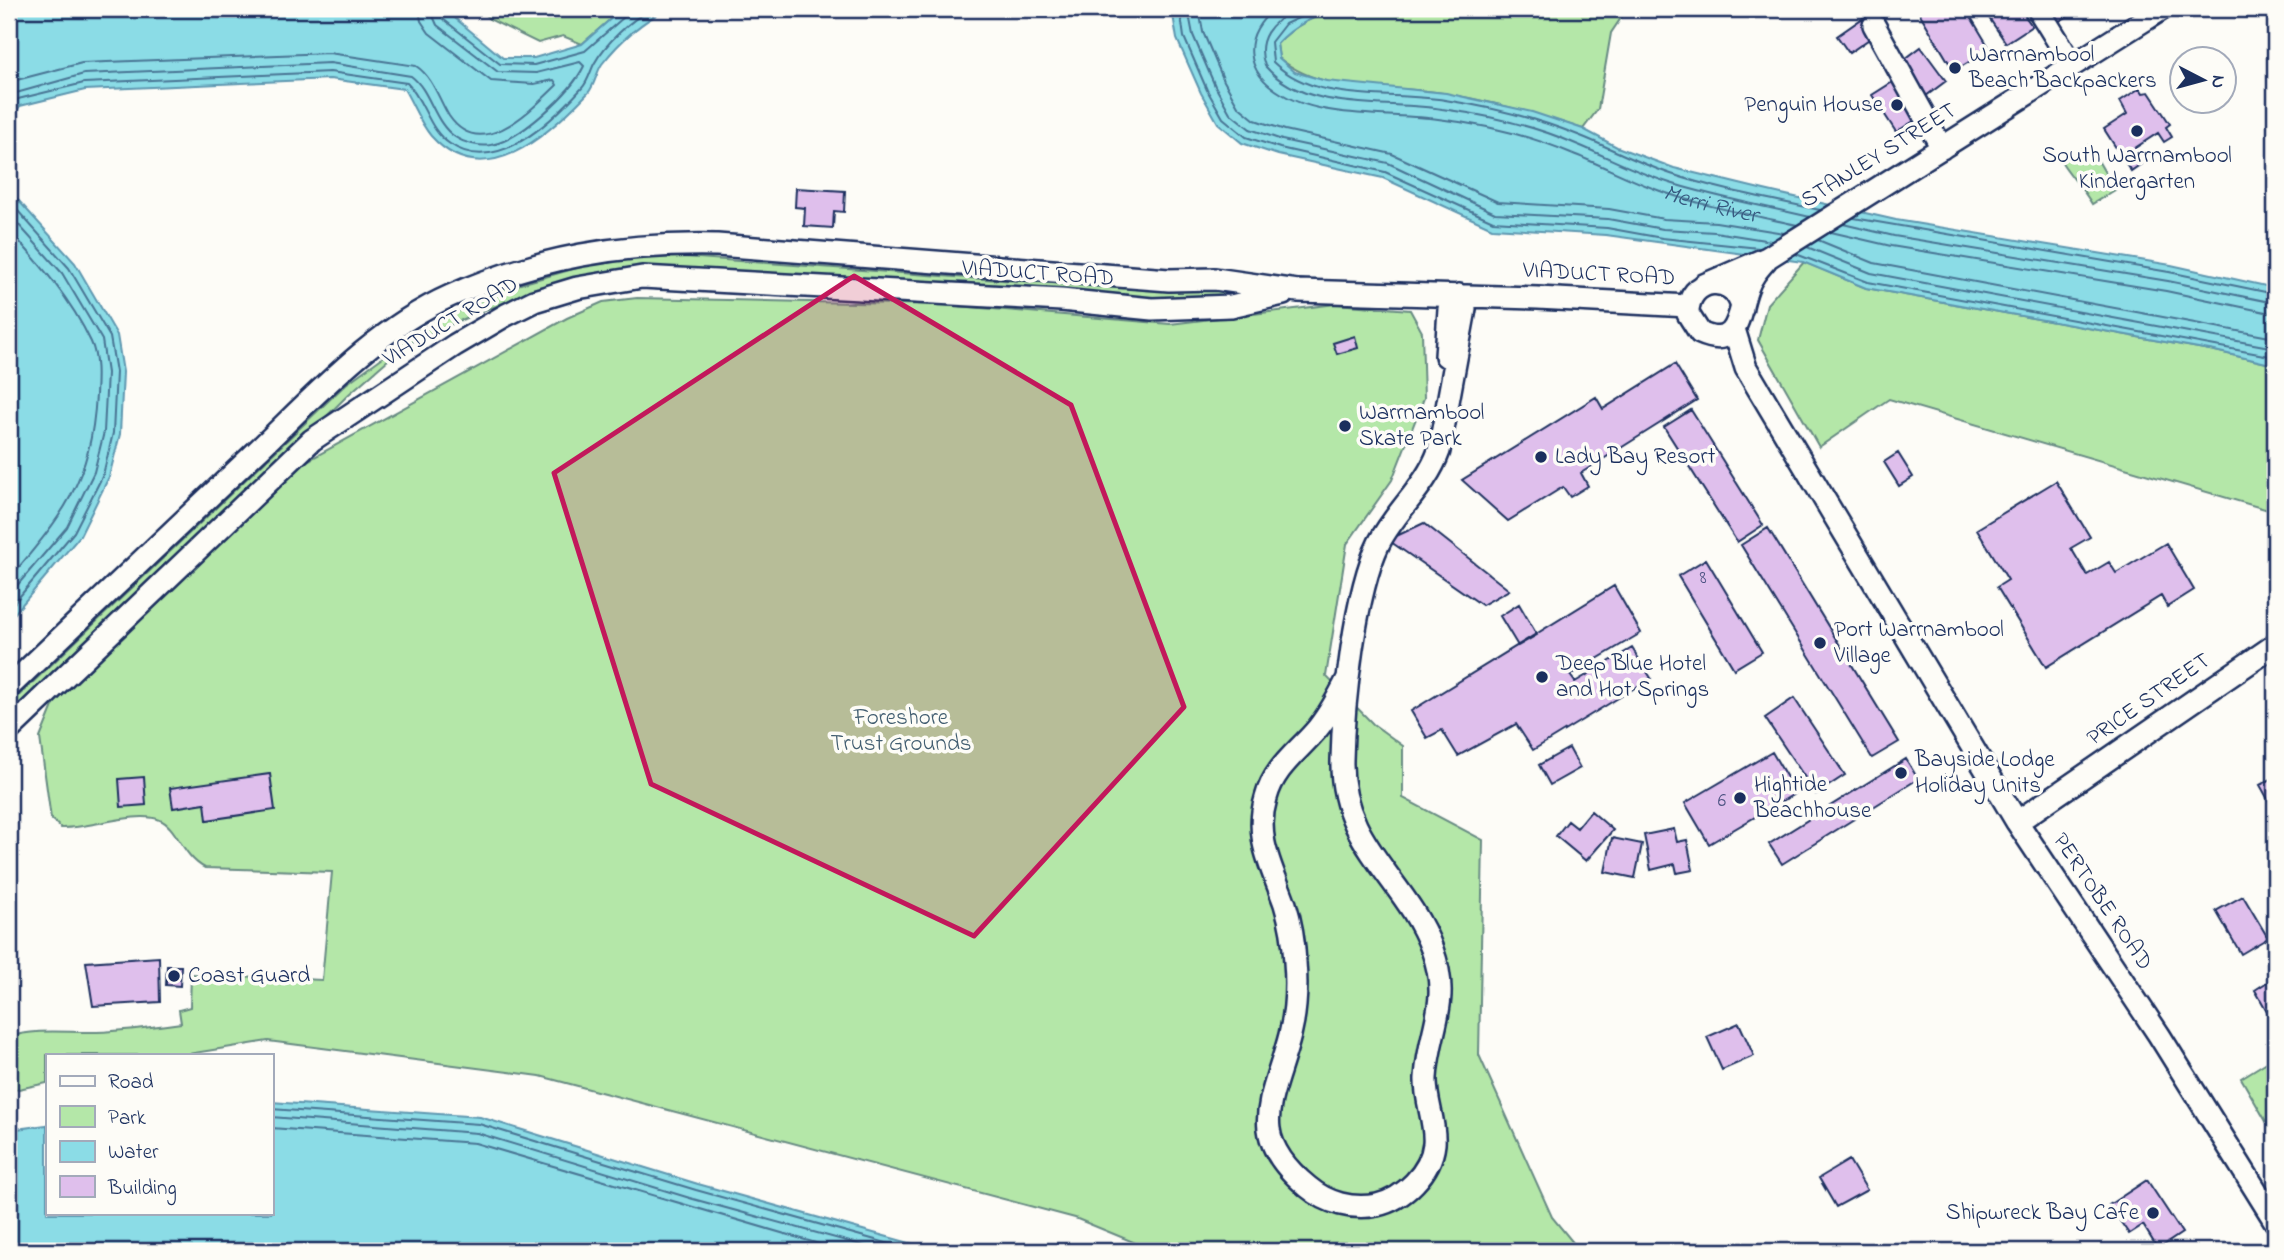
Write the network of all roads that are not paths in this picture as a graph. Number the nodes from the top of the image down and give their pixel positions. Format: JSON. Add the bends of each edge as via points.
{"nodes":[{"id":1,"x":2038,"y":9,"type":"edge"},
{"id":2,"x":2162,"y":9,"type":"edge"},
{"id":3,"x":1874,"y":25,"type":"dead end"},
{"id":4,"x":2072,"y":64,"type":"junction"},
{"id":5,"x":1942,"y":148,"type":"junction"},
{"id":6,"x":1767,"y":258,"type":"junction"},
{"id":7,"x":1704,"y":285,"type":"junction"},
{"id":8,"x":1298,"y":290,"type":"junction"},
{"id":9,"x":1458,"y":295,"type":"junction"},
{"id":10,"x":1688,"y":306,"type":"junction"},
{"id":11,"x":1742,"y":308,"type":"junction"},
{"id":12,"x":1724,"y":333,"type":"junction"},
{"id":13,"x":2275,"y":645,"type":"edge"},
{"id":14,"x":1348,"y":678,"type":"junction"},
{"id":15,"x":9,"y":687,"type":"edge"},
{"id":16,"x":9,"y":730,"type":"edge"},
{"id":17,"x":1297,"y":748,"type":"junction"},
{"id":18,"x":1342,"y":773,"type":"junction"},
{"id":19,"x":2017,"y":822,"type":"junction"},
{"id":20,"x":2275,"y":1221,"type":"edge"}],
"edges":[{"from":1,"to":4,"type":"street"},
{"from":2,"to":4,"type":"street","name":"STANLEY STREET"},
{"from":3,"to":5,"type":"street"},
{"from":4,"to":5,"type":"street","name":"STANLEY STREET"},
{"from":5,"to":6,"type":"street","name":"STANLEY STREET"},
{"from":6,"to":7,"type":"street","name":"STANLEY STREET"},
{"from":6,"to":11,"type":"street","name":"STANLEY STREET","via":[[1750,281]]},
{"from":7,"to":10,"type":"street"},
{"from":7,"to":11,"type":"street","via":[[1729,286]]},
{"from":8,"to":9,"type":"street","name":"VIADUCT ROAD"},
{"from":8,"to":15,"type":"street","name":"VIADUCT ROAD","via":[[1215,279],[1169,280],[717,244],[603,249],[544,261],[450,296],[406,320],[332,378]]},
{"from":8,"to":16,"type":"street","name":"VIADUCT ROAD","via":[[1231,306],[1152,310],[1061,300],[642,277],[534,301],[455,345],[312,440]]},
{"from":9,"to":10,"type":"street","name":"VIADUCT ROAD"},
{"from":9,"to":14,"type":"street","via":[[1465,309],[1432,471],[1388,529],[1371,562]]},
{"from":10,"to":12,"type":"street","via":[[1694,328]]},
{"from":11,"to":12,"type":"street"},
{"from":12,"to":19,"type":"street","name":"PERTOBE ROAD"},
{"from":13,"to":19,"type":"street","name":"PRICE STREET"},
{"from":14,"to":17,"type":"street","via":[[1329,713]]},
{"from":14,"to":18,"type":"street"},
{"from":17,"to":18,"type":"street","via":[[1312,744],[1329,748]]},
{"from":17,"to":18,"type":"street","via":[[1272,780],[1262,819],[1264,848],[1289,919],[1296,968],[1294,1015],[1270,1093],[1269,1127],[1286,1168],[1314,1192],[1347,1205],[1372,1206],[1398,1197],[1418,1179],[1431,1154],[1426,1077],[1440,1014],[1441,979],[1420,922],[1356,830],[1345,801]]},
{"from":19,"to":20,"type":"street","name":"PERTOBE ROAD","via":[[2159,1035]]}]}
